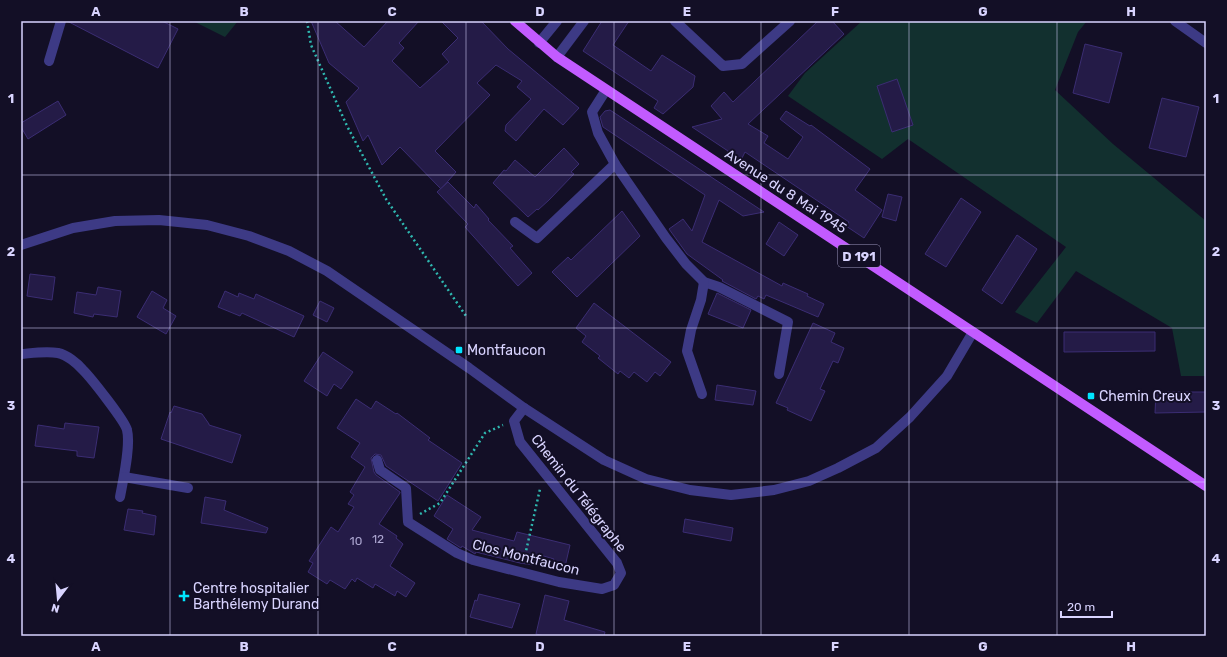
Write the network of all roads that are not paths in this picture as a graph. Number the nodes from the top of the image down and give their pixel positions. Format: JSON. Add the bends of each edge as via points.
{"nodes":[{"id":1,"x":61,"y":21,"type":"edge"},
{"id":2,"x":515,"y":21,"type":"edge"},
{"id":3,"x":557,"y":21,"type":"edge"},
{"id":4,"x":584,"y":21,"type":"edge"},
{"id":5,"x":675,"y":21,"type":"edge"},
{"id":6,"x":790,"y":21,"type":"edge"},
{"id":7,"x":1175,"y":21,"type":"edge"},
{"id":8,"x":539,"y":43,"type":"junction"},
{"id":9,"x":1206,"y":43,"type":"edge"},
{"id":10,"x":557,"y":57,"type":"junction"},
{"id":11,"x":49,"y":61,"type":"dead end"},
{"id":12,"x":606,"y":90,"type":"junction"},
{"id":13,"x":615,"y":164,"type":"junction"},
{"id":14,"x":515,"y":222,"type":"dead end"},
{"id":15,"x":21,"y":245,"type":"edge"},
{"id":16,"x":704,"y":282,"type":"junction"},
{"id":17,"x":973,"y":332,"type":"junction"},
{"id":18,"x":21,"y":354,"type":"edge"},
{"id":19,"x":779,"y":374,"type":"dead end"},
{"id":20,"x":702,"y":394,"type":"dead end"},
{"id":21,"x":524,"y":408,"type":"junction"},
{"id":22,"x":378,"y":460,"type":"dead end"},
{"id":23,"x":124,"y":477,"type":"junction"},
{"id":24,"x":1206,"y":486,"type":"edge"},
{"id":25,"x":188,"y":488,"type":"dead end"},
{"id":26,"x":120,"y":497,"type":"dead end"},
{"id":27,"x":602,"y":589,"type":"joint"}],
"edges":[{"from":1,"to":11,"type":"street"},
{"from":2,"to":8,"type":"main road","name":"Avenue du 8 Mai 1945","number":"D 191"},
{"from":3,"to":8,"type":"street"},
{"from":4,"to":10,"type":"street"},
{"from":5,"to":6,"type":"street","via":[[723,66],[742,64]]},
{"from":7,"to":9,"type":"street"},
{"from":8,"to":10,"type":"main road","name":"Avenue du 8 Mai 1945","number":"D 191"},
{"from":10,"to":12,"type":"main road","name":"Avenue du 8 Mai 1945","number":"D 191"},
{"from":12,"to":13,"type":"street","via":[[592,112],[598,133]]},
{"from":12,"to":17,"type":"main road","name":"Avenue du 8 Mai 1945","number":"D 191"},
{"from":13,"to":14,"type":"street","via":[[537,238]]},
{"from":13,"to":16,"type":"street","via":[[666,238]]},
{"from":15,"to":21,"type":"street","via":[[73,228],[123,221],[159,220],[207,225],[249,236],[289,251],[328,271]]},
{"from":16,"to":19,"type":"street","via":[[788,322]]},
{"from":16,"to":20,"type":"street","via":[[687,351]]},
{"from":17,"to":21,"type":"street","via":[[947,376],[910,417],[876,448],[809,480],[774,490],[731,495],[690,490],[646,480],[604,460]]},
{"from":17,"to":24,"type":"main road","name":"Avenue du 8 Mai 1945","number":"D 191"},
{"from":18,"to":23,"type":"street","via":[[58,353],[84,370],[127,429]]},
{"from":21,"to":27,"type":"street","name":"Chemin du Télégraphe","via":[[514,421],[520,442],[617,563],[621,573],[614,585]]},
{"from":22,"to":27,"type":"street","name":"Clos Montfaucon","via":[[380,470],[406,488],[408,522],[457,553],[473,560],[559,582]]},
{"from":23,"to":25,"type":"street"},
{"from":23,"to":26,"type":"street"}]}
